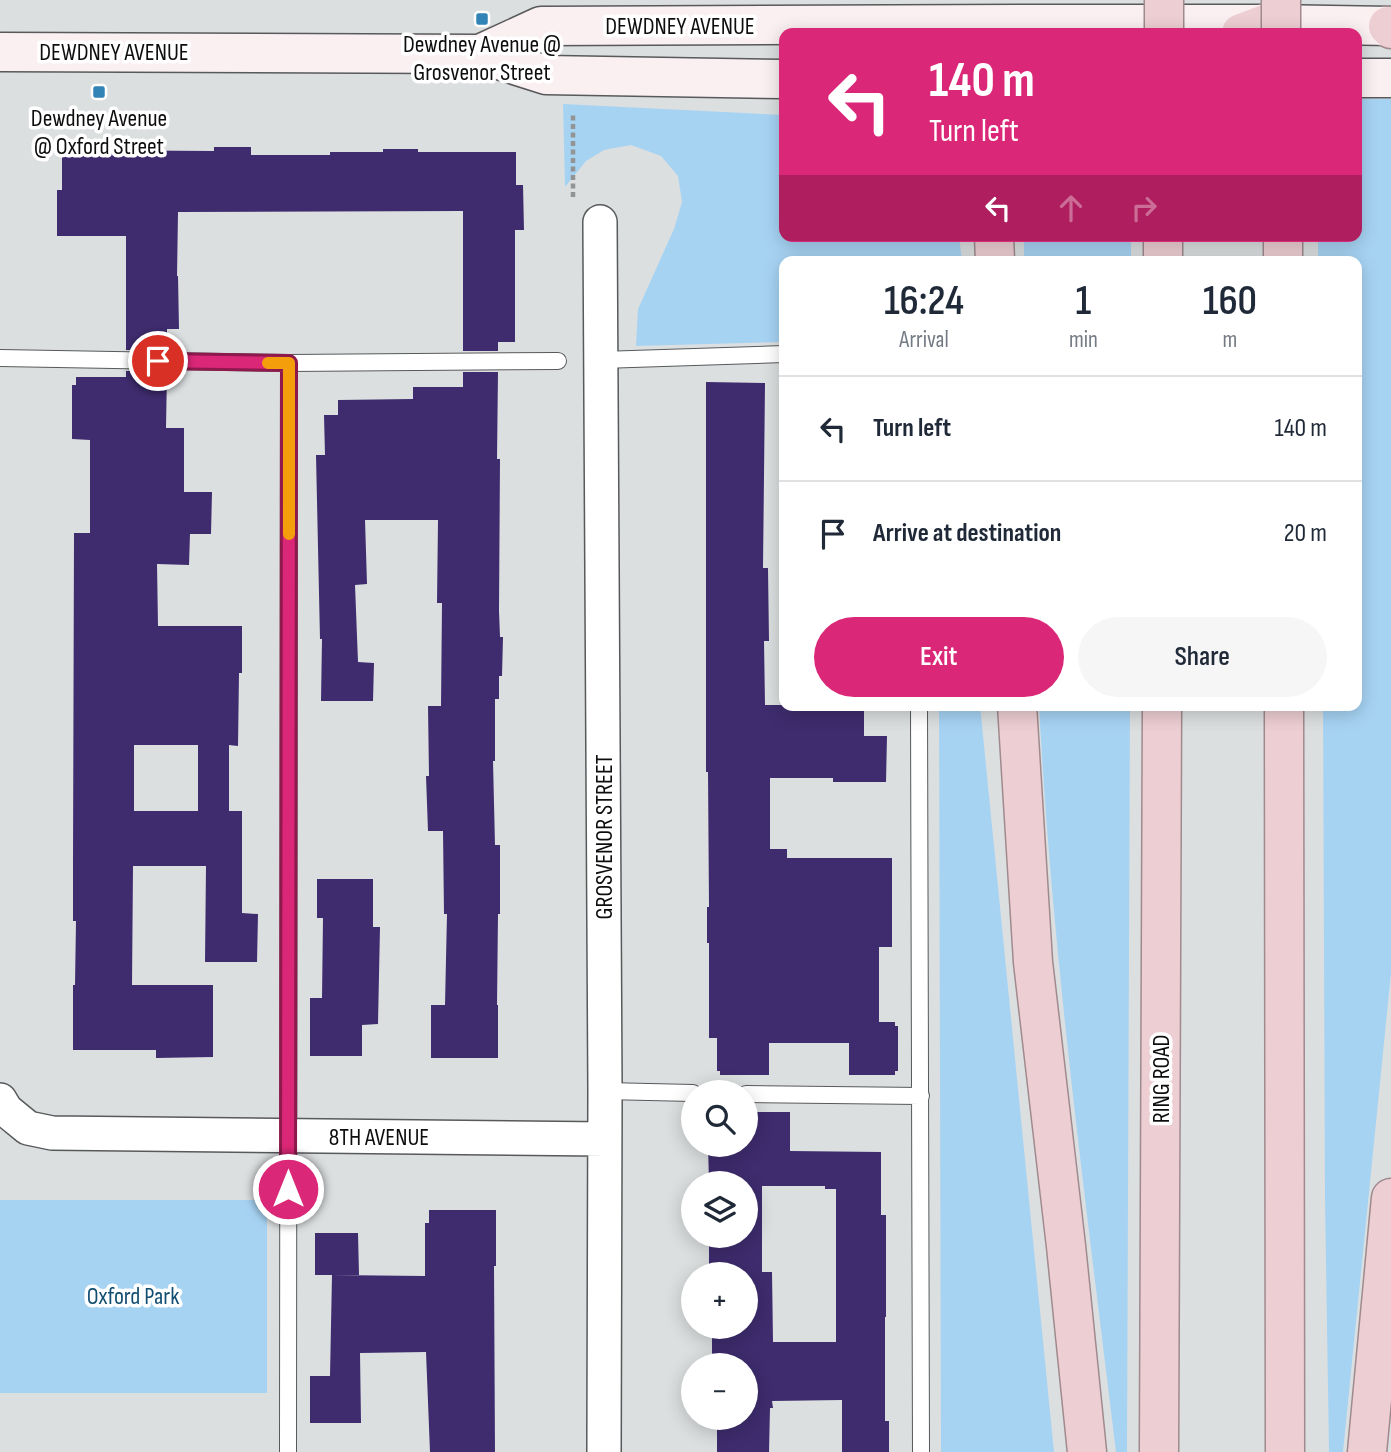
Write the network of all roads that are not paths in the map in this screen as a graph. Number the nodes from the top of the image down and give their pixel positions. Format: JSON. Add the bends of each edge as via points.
{"nodes":[{"id":1,"x":1164,"y":0,"type":"edge"},
{"id":2,"x":599,"y":13,"type":"edge"},
{"id":3,"x":1267,"y":23,"type":"edge"},
{"id":4,"x":1390,"y":27,"type":"edge"},
{"id":5,"x":1164,"y":28,"type":"edge"},
{"id":6,"x":0,"y":51,"type":"edge"},
{"id":7,"x":480,"y":54,"type":"junction"},
{"id":8,"x":1362,"y":78,"type":"edge"},
{"id":9,"x":1391,"y":78,"type":"edge"},
{"id":10,"x":779,"y":79,"type":"edge"},
{"id":11,"x":600,"y":222,"type":"road end"},
{"id":12,"x":779,"y":355,"type":"edge"},
{"id":13,"x":0,"y":358,"type":"edge"},
{"id":14,"x":601,"y":360,"type":"junction"},
{"id":15,"x":558,"y":361,"type":"dead end"},
{"id":16,"x":289,"y":363,"type":"junction"},
{"id":17,"x":919,"y":711,"type":"edge"},
{"id":18,"x":1017,"y":711,"type":"edge"},
{"id":19,"x":1162,"y":711,"type":"edge"},
{"id":20,"x":1284,"y":711,"type":"edge"},
{"id":21,"x":605,"y":1091,"type":"junction"},
{"id":22,"x":681,"y":1093,"type":"edge"},
{"id":23,"x":758,"y":1094,"type":"edge"},
{"id":24,"x":920,"y":1096,"type":"junction"},
{"id":25,"x":0,"y":1100,"type":"edge"},
{"id":26,"x":288,"y":1137,"type":"junction"},
{"id":27,"x":604,"y":1139,"type":"junction"},
{"id":28,"x":1391,"y":1198,"type":"edge"},
{"id":29,"x":288,"y":1452,"type":"edge"},
{"id":30,"x":604,"y":1452,"type":"edge"},
{"id":31,"x":921,"y":1452,"type":"edge"},
{"id":32,"x":1087,"y":1452,"type":"edge"},
{"id":33,"x":1159,"y":1452,"type":"edge"},
{"id":34,"x":1285,"y":1452,"type":"edge"},
{"id":35,"x":1367,"y":1452,"type":"edge"}],
"edges":[{"from":1,"to":5,"type":"highway","bridge":true},
{"from":2,"to":3,"type":"street","name":"DEWDNEY AVENUE"},
{"from":2,"to":7,"type":"street","name":"DEWDNEY AVENUE","via":[[541,26]]},
{"from":3,"to":4,"type":"street","name":"DEWDNEY AVENUE"},
{"from":6,"to":7,"type":"street","name":"DEWDNEY AVENUE"},
{"from":7,"to":10,"type":"street","name":"DEWDNEY AVENUE","via":[[546,75]]},
{"from":8,"to":9,"type":"street"},
{"from":11,"to":14,"type":"street","name":"GROSVENOR STREET"},
{"from":12,"to":14,"type":"lane"},
{"from":13,"to":16,"type":"lane"},
{"from":14,"to":21,"type":"street","name":"GROSVENOR STREET"},
{"from":15,"to":16,"type":"lane"},
{"from":16,"to":26,"type":"lane"},
{"from":17,"to":24,"type":"lane"},
{"from":18,"to":32,"type":"highway","via":[[1033,962]]},
{"from":19,"to":33,"type":"highway","name":"RING ROAD"},
{"from":20,"to":34,"type":"highway"},
{"from":21,"to":22,"type":"lane"},
{"from":21,"to":27,"type":"street","name":"GROSVENOR STREET"},
{"from":23,"to":24,"type":"lane"},
{"from":24,"to":31,"type":"lane"},
{"from":25,"to":26,"type":"street","name":"8TH AVENUE","via":[[28,1128],[52,1133]]},
{"from":26,"to":27,"type":"street","name":"8TH AVENUE"},
{"from":26,"to":29,"type":"lane"},
{"from":27,"to":30,"type":"street","name":"GROSVENOR STREET"},
{"from":28,"to":35,"type":"highway"}]}
